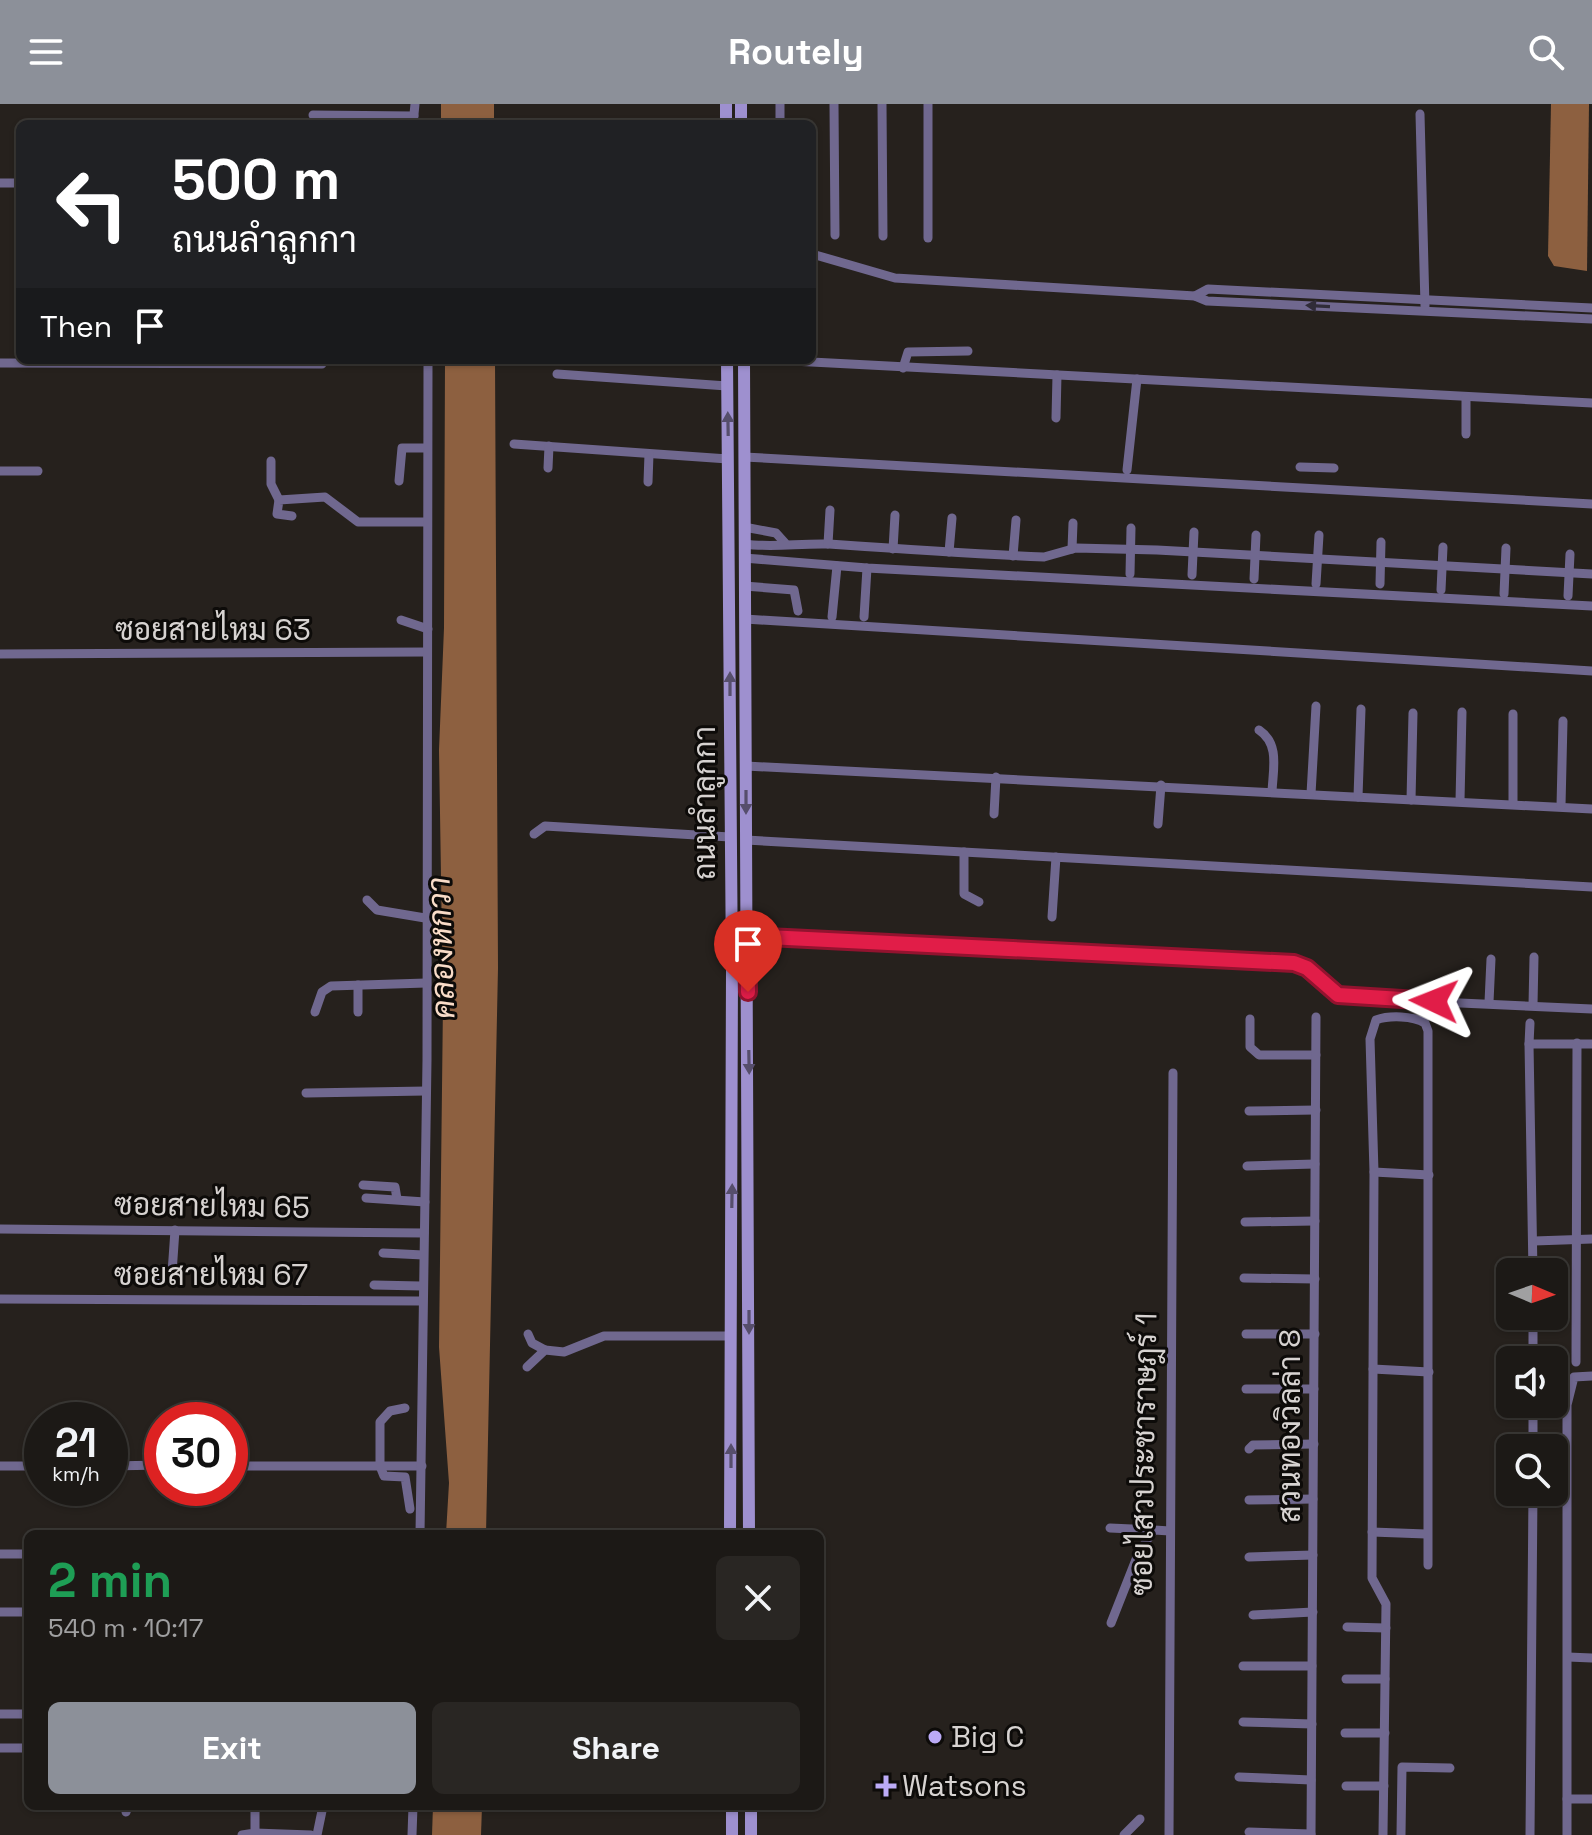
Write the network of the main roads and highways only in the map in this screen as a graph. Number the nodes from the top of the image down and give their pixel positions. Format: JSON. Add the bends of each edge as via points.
{"nodes":[{"id":1,"x":727,"y":364,"type":"edge"},
{"id":2,"x":744,"y":364,"type":"edge"},
{"id":3,"x":730,"y":1530,"type":"edge"},
{"id":4,"x":749,"y":1530,"type":"edge"},
{"id":5,"x":732,"y":1810,"type":"edge"},
{"id":6,"x":751,"y":1810,"type":"edge"},
{"id":7,"x":732,"y":1835,"type":"edge"},
{"id":8,"x":751,"y":1835,"type":"edge"},
{"id":9,"x":759,"y":1835,"type":"edge"}],
"edges":[{"from":3,"to":1,"type":"main road","name":"ถนนลำลูกกา","one_way":true},
{"from":2,"to":4,"type":"main road","name":"ถนนลำลูกกา","one_way":true},
{"from":5,"to":7,"type":"main road"},
{"from":6,"to":8,"type":"main road"},
{"from":8,"to":9,"type":"main road"}]}
